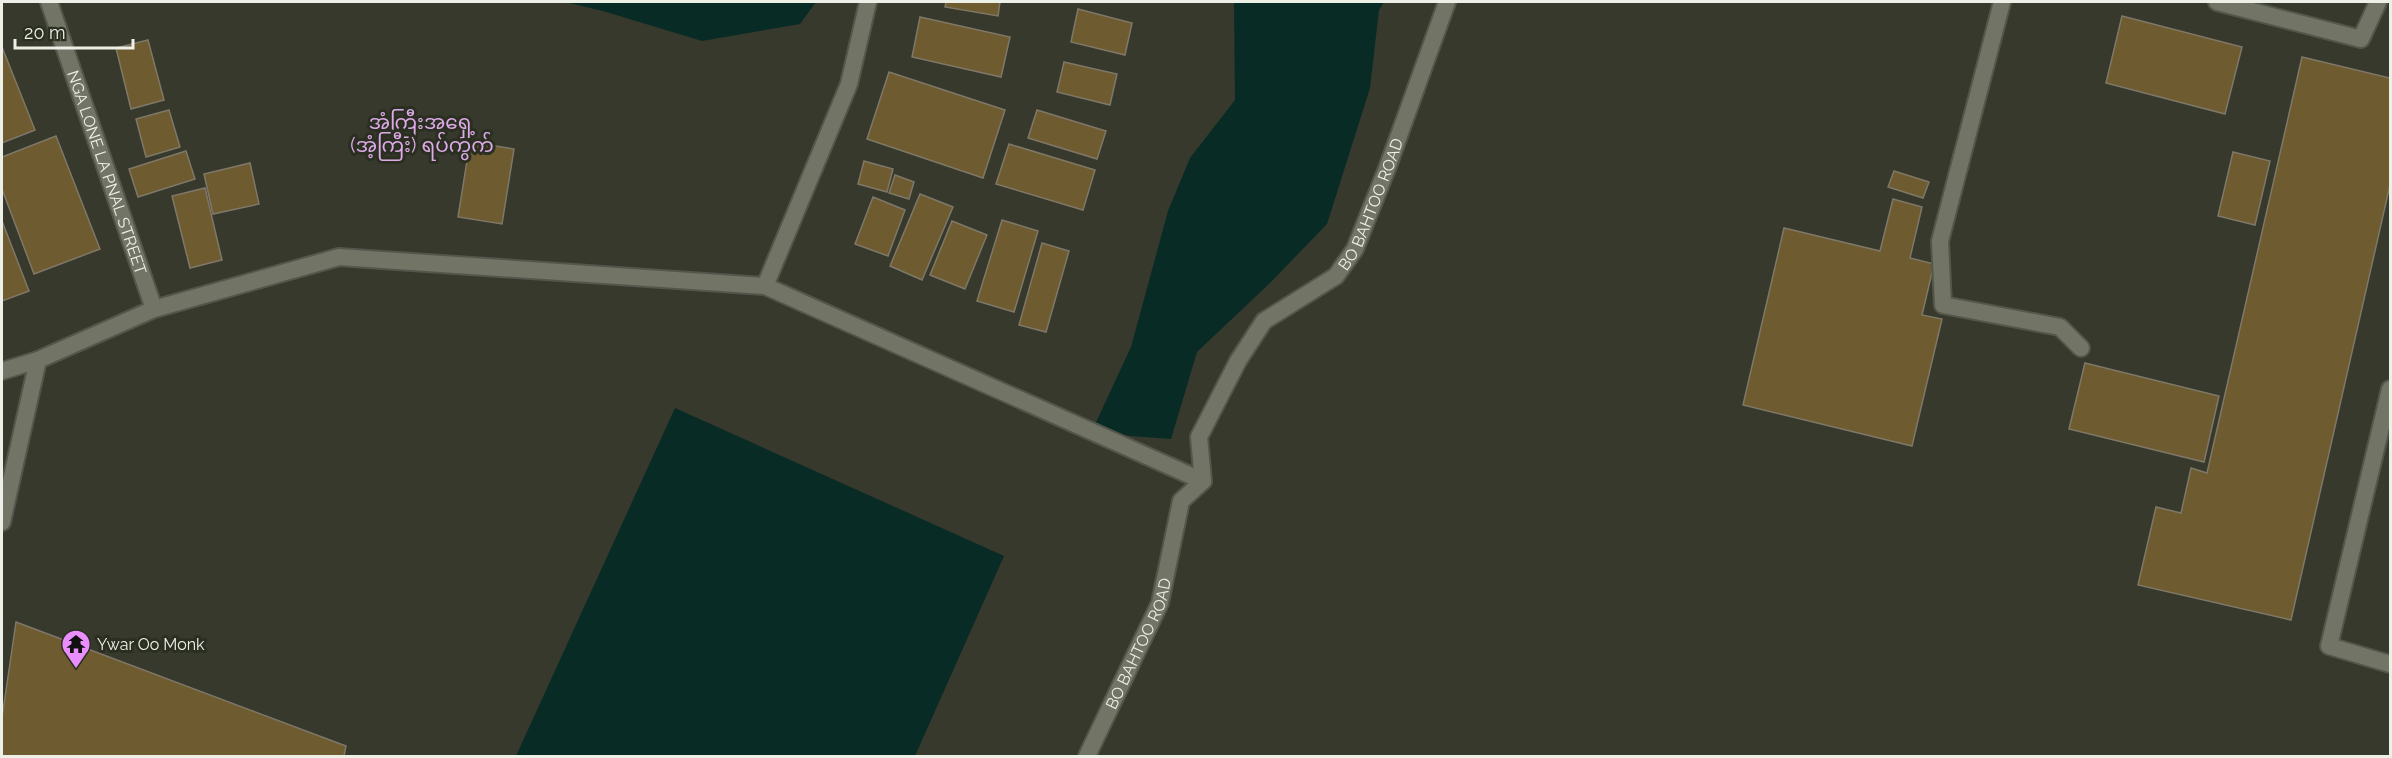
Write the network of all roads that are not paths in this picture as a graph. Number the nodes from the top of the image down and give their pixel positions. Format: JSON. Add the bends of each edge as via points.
{"nodes":[{"id":1,"x":49,"y":2,"type":"edge"},
{"id":2,"x":868,"y":2,"type":"edge"},
{"id":3,"x":1447,"y":2,"type":"edge"},
{"id":4,"x":2002,"y":2,"type":"edge"},
{"id":5,"x":2217,"y":2,"type":"edge"},
{"id":6,"x":2378,"y":2,"type":"edge"},
{"id":7,"x":765,"y":286,"type":"junction"},
{"id":8,"x":154,"y":309,"type":"junction"},
{"id":9,"x":2081,"y":348,"type":"dead end"},
{"id":10,"x":38,"y":360,"type":"junction"},
{"id":11,"x":2,"y":371,"type":"edge"},
{"id":12,"x":2391,"y":389,"type":"edge"},
{"id":13,"x":1203,"y":481,"type":"junction"},
{"id":14,"x":2,"y":522,"type":"edge"},
{"id":15,"x":2391,"y":664,"type":"edge"},
{"id":16,"x":1087,"y":756,"type":"edge"}],
"edges":[{"from":1,"to":8,"type":"street","name":"NGA LONE LA PNAL STREET"},
{"from":2,"to":7,"type":"street","via":[[849,84]]},
{"from":3,"to":13,"type":"street","name":"BO BAHTOO ROAD","via":[[1355,249],[1336,276],[1264,321],[1238,361],[1199,437]]},
{"from":4,"to":9,"type":"street","via":[[1940,241],[1943,305],[2060,327]]},
{"from":5,"to":6,"type":"street","via":[[2361,39]]},
{"from":7,"to":8,"type":"street","via":[[339,257]]},
{"from":7,"to":13,"type":"street"},
{"from":8,"to":10,"type":"street"},
{"from":10,"to":11,"type":"street"},
{"from":10,"to":14,"type":"street"},
{"from":12,"to":15,"type":"street","via":[[2329,645]]},
{"from":13,"to":16,"type":"street","name":"BO BAHTOO ROAD","via":[[1181,501],[1160,603]]}]}
